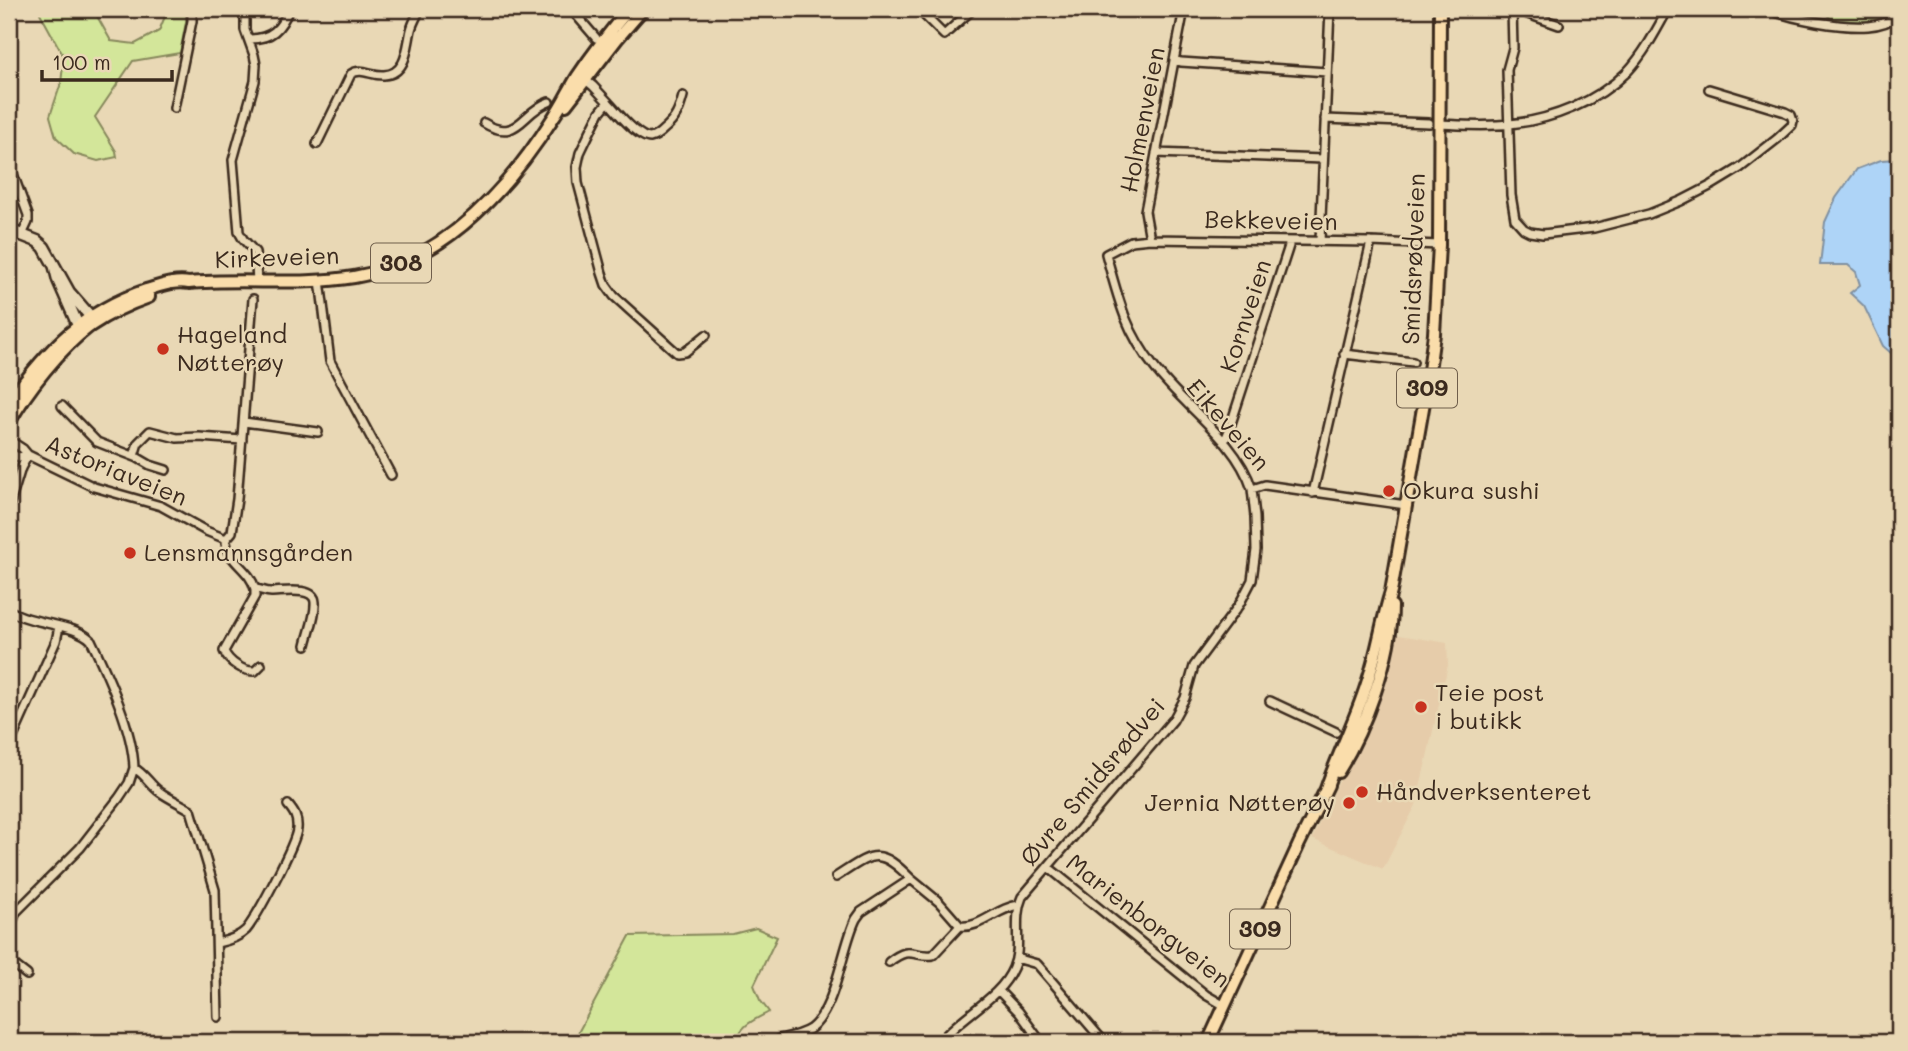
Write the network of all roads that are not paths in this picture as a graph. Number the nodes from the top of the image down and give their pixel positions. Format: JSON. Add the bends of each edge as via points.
{"nodes":[{"id":1,"x":192,"y":9,"type":"edge"},
{"id":2,"x":289,"y":9,"type":"edge"},
{"id":3,"x":420,"y":9,"type":"edge"},
{"id":4,"x":571,"y":9,"type":"edge"},
{"id":5,"x":629,"y":9,"type":"edge"},
{"id":6,"x":643,"y":9,"type":"edge"},
{"id":7,"x":973,"y":9,"type":"edge"},
{"id":8,"x":1184,"y":9,"type":"edge"},
{"id":9,"x":1330,"y":9,"type":"edge"},
{"id":10,"x":1440,"y":9,"type":"edge"},
{"id":11,"x":1668,"y":9,"type":"edge"},
{"id":12,"x":1768,"y":9,"type":"edge"},
{"id":13,"x":920,"y":10,"type":"edge"},
{"id":14,"x":1512,"y":10,"type":"edge"},
{"id":15,"x":245,"y":14,"type":"dead end"},
{"id":16,"x":1899,"y":15,"type":"edge"},
{"id":17,"x":1559,"y":24,"type":"dead end"},
{"id":18,"x":596,"y":38,"type":"dead end"},
{"id":19,"x":250,"y":39,"type":"junction"},
{"id":20,"x":1174,"y":60,"type":"junction"},
{"id":21,"x":1327,"y":72,"type":"junction"},
{"id":22,"x":583,"y":77,"type":"junction"},
{"id":23,"x":1709,"y":89,"type":"dead end"},
{"id":24,"x":682,"y":96,"type":"dead end"},
{"id":25,"x":549,"y":102,"type":"dead end"},
{"id":26,"x":608,"y":102,"type":"junction"},
{"id":27,"x":174,"y":108,"type":"dead end"},
{"id":28,"x":1325,"y":120,"type":"junction"},
{"id":29,"x":484,"y":123,"type":"dead end"},
{"id":30,"x":1434,"y":124,"type":"junction"},
{"id":31,"x":1509,"y":124,"type":"junction"},
{"id":32,"x":317,"y":144,"type":"dead end"},
{"id":33,"x":1156,"y":153,"type":"junction"},
{"id":34,"x":1323,"y":159,"type":"junction"},
{"id":35,"x":9,"y":163,"type":"edge"},
{"id":36,"x":9,"y":230,"type":"edge"},
{"id":37,"x":22,"y":235,"type":"junction"},
{"id":38,"x":1150,"y":239,"type":"junction"},
{"id":39,"x":1288,"y":241,"type":"junction"},
{"id":40,"x":1320,"y":241,"type":"junction"},
{"id":41,"x":1371,"y":242,"type":"junction"},
{"id":42,"x":1438,"y":245,"type":"junction"},
{"id":43,"x":1106,"y":254,"type":"joint"},
{"id":44,"x":320,"y":280,"type":"junction"},
{"id":45,"x":257,"y":281,"type":"junction"},
{"id":46,"x":253,"y":299,"type":"dead end"},
{"id":47,"x":86,"y":323,"type":"junction"},
{"id":48,"x":706,"y":335,"type":"dead end"},
{"id":49,"x":1344,"y":354,"type":"junction"},
{"id":50,"x":1413,"y":362,"type":"dead end"},
{"id":51,"x":9,"y":402,"type":"edge"},
{"id":52,"x":62,"y":406,"type":"dead end"},
{"id":53,"x":244,"y":422,"type":"junction"},
{"id":54,"x":9,"y":423,"type":"edge"},
{"id":55,"x":317,"y":432,"type":"dead end"},
{"id":56,"x":9,"y":440,"type":"edge"},
{"id":57,"x":243,"y":440,"type":"junction"},
{"id":58,"x":1224,"y":442,"type":"junction"},
{"id":59,"x":9,"y":453,"type":"edge"},
{"id":60,"x":28,"y":455,"type":"junction"},
{"id":61,"x":134,"y":457,"type":"junction"},
{"id":62,"x":166,"y":470,"type":"dead end"},
{"id":63,"x":391,"y":475,"type":"dead end"},
{"id":64,"x":1252,"y":489,"type":"junction"},
{"id":65,"x":1313,"y":493,"type":"junction"},
{"id":66,"x":1406,"y":505,"type":"junction"},
{"id":67,"x":9,"y":507,"type":"edge"},
{"id":68,"x":226,"y":539,"type":"junction"},
{"id":69,"x":255,"y":589,"type":"junction"},
{"id":70,"x":9,"y":611,"type":"edge"},
{"id":71,"x":59,"y":627,"type":"junction"},
{"id":72,"x":306,"y":645,"type":"dead end"},
{"id":73,"x":261,"y":665,"type":"dead end"},
{"id":74,"x":1270,"y":701,"type":"dead end"},
{"id":75,"x":1336,"y":732,"type":"dead end"},
{"id":76,"x":9,"y":747,"type":"edge"},
{"id":77,"x":134,"y":768,"type":"junction"},
{"id":78,"x":288,"y":804,"type":"dead end"},
{"id":79,"x":1048,"y":867,"type":"junction"},
{"id":80,"x":836,"y":877,"type":"dead end"},
{"id":81,"x":911,"y":879,"type":"junction"},
{"id":82,"x":1019,"y":905,"type":"junction"},
{"id":83,"x":960,"y":926,"type":"junction"},
{"id":84,"x":9,"y":932,"type":"edge"},
{"id":85,"x":217,"y":943,"type":"junction"},
{"id":86,"x":1016,"y":958,"type":"junction"},
{"id":87,"x":9,"y":961,"type":"edge"},
{"id":88,"x":889,"y":962,"type":"dead end"},
{"id":89,"x":27,"y":975,"type":"dead end"},
{"id":90,"x":998,"y":990,"type":"junction"},
{"id":91,"x":1225,"y":1006,"type":"junction"},
{"id":92,"x":218,"y":1017,"type":"dead end"},
{"id":93,"x":779,"y":1039,"type":"dead end"},
{"id":94,"x":940,"y":1042,"type":"edge"},
{"id":95,"x":1041,"y":1042,"type":"edge"},
{"id":96,"x":1104,"y":1042,"type":"edge"},
{"id":97,"x":1208,"y":1042,"type":"edge"}],
"edges":[{"from":1,"to":27,"type":"street"},
{"from":2,"to":19,"type":"street","via":[[274,33]]},
{"from":3,"to":32,"type":"street","via":[[403,63],[386,75],[360,70],[351,74]]},
{"from":4,"to":18,"type":"street"},
{"from":5,"to":22,"type":"main road","name":"Kirkeveien","number":"308"},
{"from":6,"to":22,"type":"main road","name":"Kirkeveien","number":"308"},
{"from":7,"to":13,"type":"street","via":[[944,35]]},
{"from":8,"to":20,"type":"street","name":"Holmenveien"},
{"from":9,"to":21,"type":"street"},
{"from":10,"to":30,"type":"main road","name":"Smidsrødveien","number":"309"},
{"from":11,"to":31,"type":"street","via":[[1640,56],[1616,83],[1567,110]]},
{"from":12,"to":16,"type":"street","via":[[1852,26],[1885,23]]},
{"from":14,"to":17,"type":"street"},
{"from":14,"to":31,"type":"street"},
{"from":15,"to":19,"type":"street"},
{"from":19,"to":45,"type":"street","via":[[255,81],[233,173],[239,232],[255,252]]},
{"from":20,"to":21,"type":"street"},
{"from":20,"to":33,"type":"street","name":"Holmenveien"},
{"from":21,"to":28,"type":"street"},
{"from":22,"to":26,"type":"street"},
{"from":22,"to":44,"type":"main road","name":"Kirkeveien","number":"308","via":[[572,98],[500,190],[467,223],[417,256],[382,270]]},
{"from":23,"to":31,"type":"street","via":[[1787,113],[1792,125],[1762,152],[1712,185],[1649,214],[1594,228],[1543,234],[1518,224],[1512,208]]},
{"from":24,"to":26,"type":"street","via":[[674,120],[651,138],[640,134]]},
{"from":25,"to":29,"type":"street","via":[[509,130]]},
{"from":26,"to":48,"type":"street","via":[[580,153],[577,174],[607,285],[677,353]]},
{"from":28,"to":30,"type":"street"},
{"from":28,"to":34,"type":"street"},
{"from":30,"to":31,"type":"street"},
{"from":30,"to":42,"type":"main road","name":"Smidsrødveien","number":"309"},
{"from":33,"to":34,"type":"street"},
{"from":33,"to":38,"type":"street","name":"Holmenveien","via":[[1145,211]]},
{"from":34,"to":40,"type":"street"},
{"from":35,"to":37,"type":"street","via":[[29,215]]},
{"from":36,"to":37,"type":"main road"},
{"from":37,"to":47,"type":"main road","via":[[44,247]]},
{"from":38,"to":39,"type":"street","name":"Bekkeveien"},
{"from":38,"to":43,"type":"street","name":"Bekkeveien","via":[[1131,241]]},
{"from":39,"to":40,"type":"street","name":"Bekkeveien"},
{"from":39,"to":58,"type":"street","name":"Kornveien"},
{"from":40,"to":41,"type":"street","name":"Bekkeveien"},
{"from":41,"to":42,"type":"street","name":"Bekkeveien"},
{"from":41,"to":49,"type":"street"},
{"from":42,"to":66,"type":"main road","name":"Smidsrødveien","number":"309","via":[[1434,334]]},
{"from":43,"to":58,"type":"street","name":"Eikeveien","via":[[1124,319],[1139,347],[1168,385]]},
{"from":44,"to":45,"type":"main road","name":"Kirkeveien","number":"308"},
{"from":44,"to":63,"type":"street","via":[[330,361]]},
{"from":45,"to":47,"type":"main road","name":"Kirkeveien","number":"308","via":[[181,281],[131,295],[105,307]]},
{"from":46,"to":53,"type":"street"},
{"from":47,"to":51,"type":"main road","name":"Kirkeveien","number":"308","via":[[47,354]]},
{"from":47,"to":54,"type":"main road","name":"Kirkeveien","number":"308","via":[[36,381]]},
{"from":49,"to":50,"type":"street"},
{"from":49,"to":65,"type":"street"},
{"from":52,"to":61,"type":"street","via":[[97,442]]},
{"from":53,"to":55,"type":"street"},
{"from":53,"to":57,"type":"street"},
{"from":56,"to":60,"type":"street","name":"Astoriaveien"},
{"from":57,"to":61,"type":"street","name":"Astoriaveien","via":[[177,438],[150,431],[138,443]]},
{"from":57,"to":68,"type":"street","via":[[234,525]]},
{"from":58,"to":64,"type":"street","name":"Eikeveien","via":[[1242,465]]},
{"from":59,"to":60,"type":"street","name":"Astoriaveien"},
{"from":60,"to":67,"type":"street"},
{"from":60,"to":68,"type":"street","name":"Astoriaveien","via":[[94,487],[161,506]]},
{"from":61,"to":62,"type":"street"},
{"from":64,"to":65,"type":"street","name":"Eikeveien","via":[[1265,485]]},
{"from":64,"to":79,"type":"street","name":"Øvre Smidsrødvei","via":[[1256,550],[1248,591],[1194,666],[1173,720]]},
{"from":65,"to":66,"type":"street","name":"Eikeveien"},
{"from":66,"to":91,"type":"main road","name":"Smidsrødveien","number":"309","via":[[1386,649],[1373,695]]},
{"from":68,"to":69,"type":"street","via":[[227,552],[251,577]]},
{"from":69,"to":72,"type":"street","via":[[314,596]]},
{"from":69,"to":73,"type":"street","via":[[224,651],[229,660],[247,671]]},
{"from":70,"to":71,"type":"street"},
{"from":71,"to":76,"type":"street"},
{"from":71,"to":77,"type":"street","via":[[91,640],[118,704],[134,753]]},
{"from":74,"to":75,"type":"street"},
{"from":77,"to":84,"type":"street","via":[[126,790],[80,848],[16,912]]},
{"from":77,"to":85,"type":"street","via":[[163,794],[191,810],[215,890]]},
{"from":78,"to":85,"type":"street","via":[[297,818],[297,830],[264,899],[246,930]]},
{"from":79,"to":82,"type":"street","name":"Øvre Smidsrødvei"},
{"from":79,"to":91,"type":"street","name":"Marienborgveien"},
{"from":80,"to":81,"type":"street","via":[[878,856],[896,863]]},
{"from":81,"to":83,"type":"street"},
{"from":81,"to":93,"type":"street","via":[[856,919],[815,1025]]},
{"from":82,"to":83,"type":"street"},
{"from":82,"to":86,"type":"street"},
{"from":83,"to":88,"type":"street","via":[[933,955],[912,951]]},
{"from":85,"to":92,"type":"street"},
{"from":86,"to":90,"type":"street"},
{"from":86,"to":96,"type":"street","via":[[1037,964]]},
{"from":87,"to":89,"type":"street"},
{"from":90,"to":94,"type":"street"},
{"from":90,"to":95,"type":"street"},
{"from":91,"to":97,"type":"main road","name":"Smidsrødveien","number":"309"}]}
